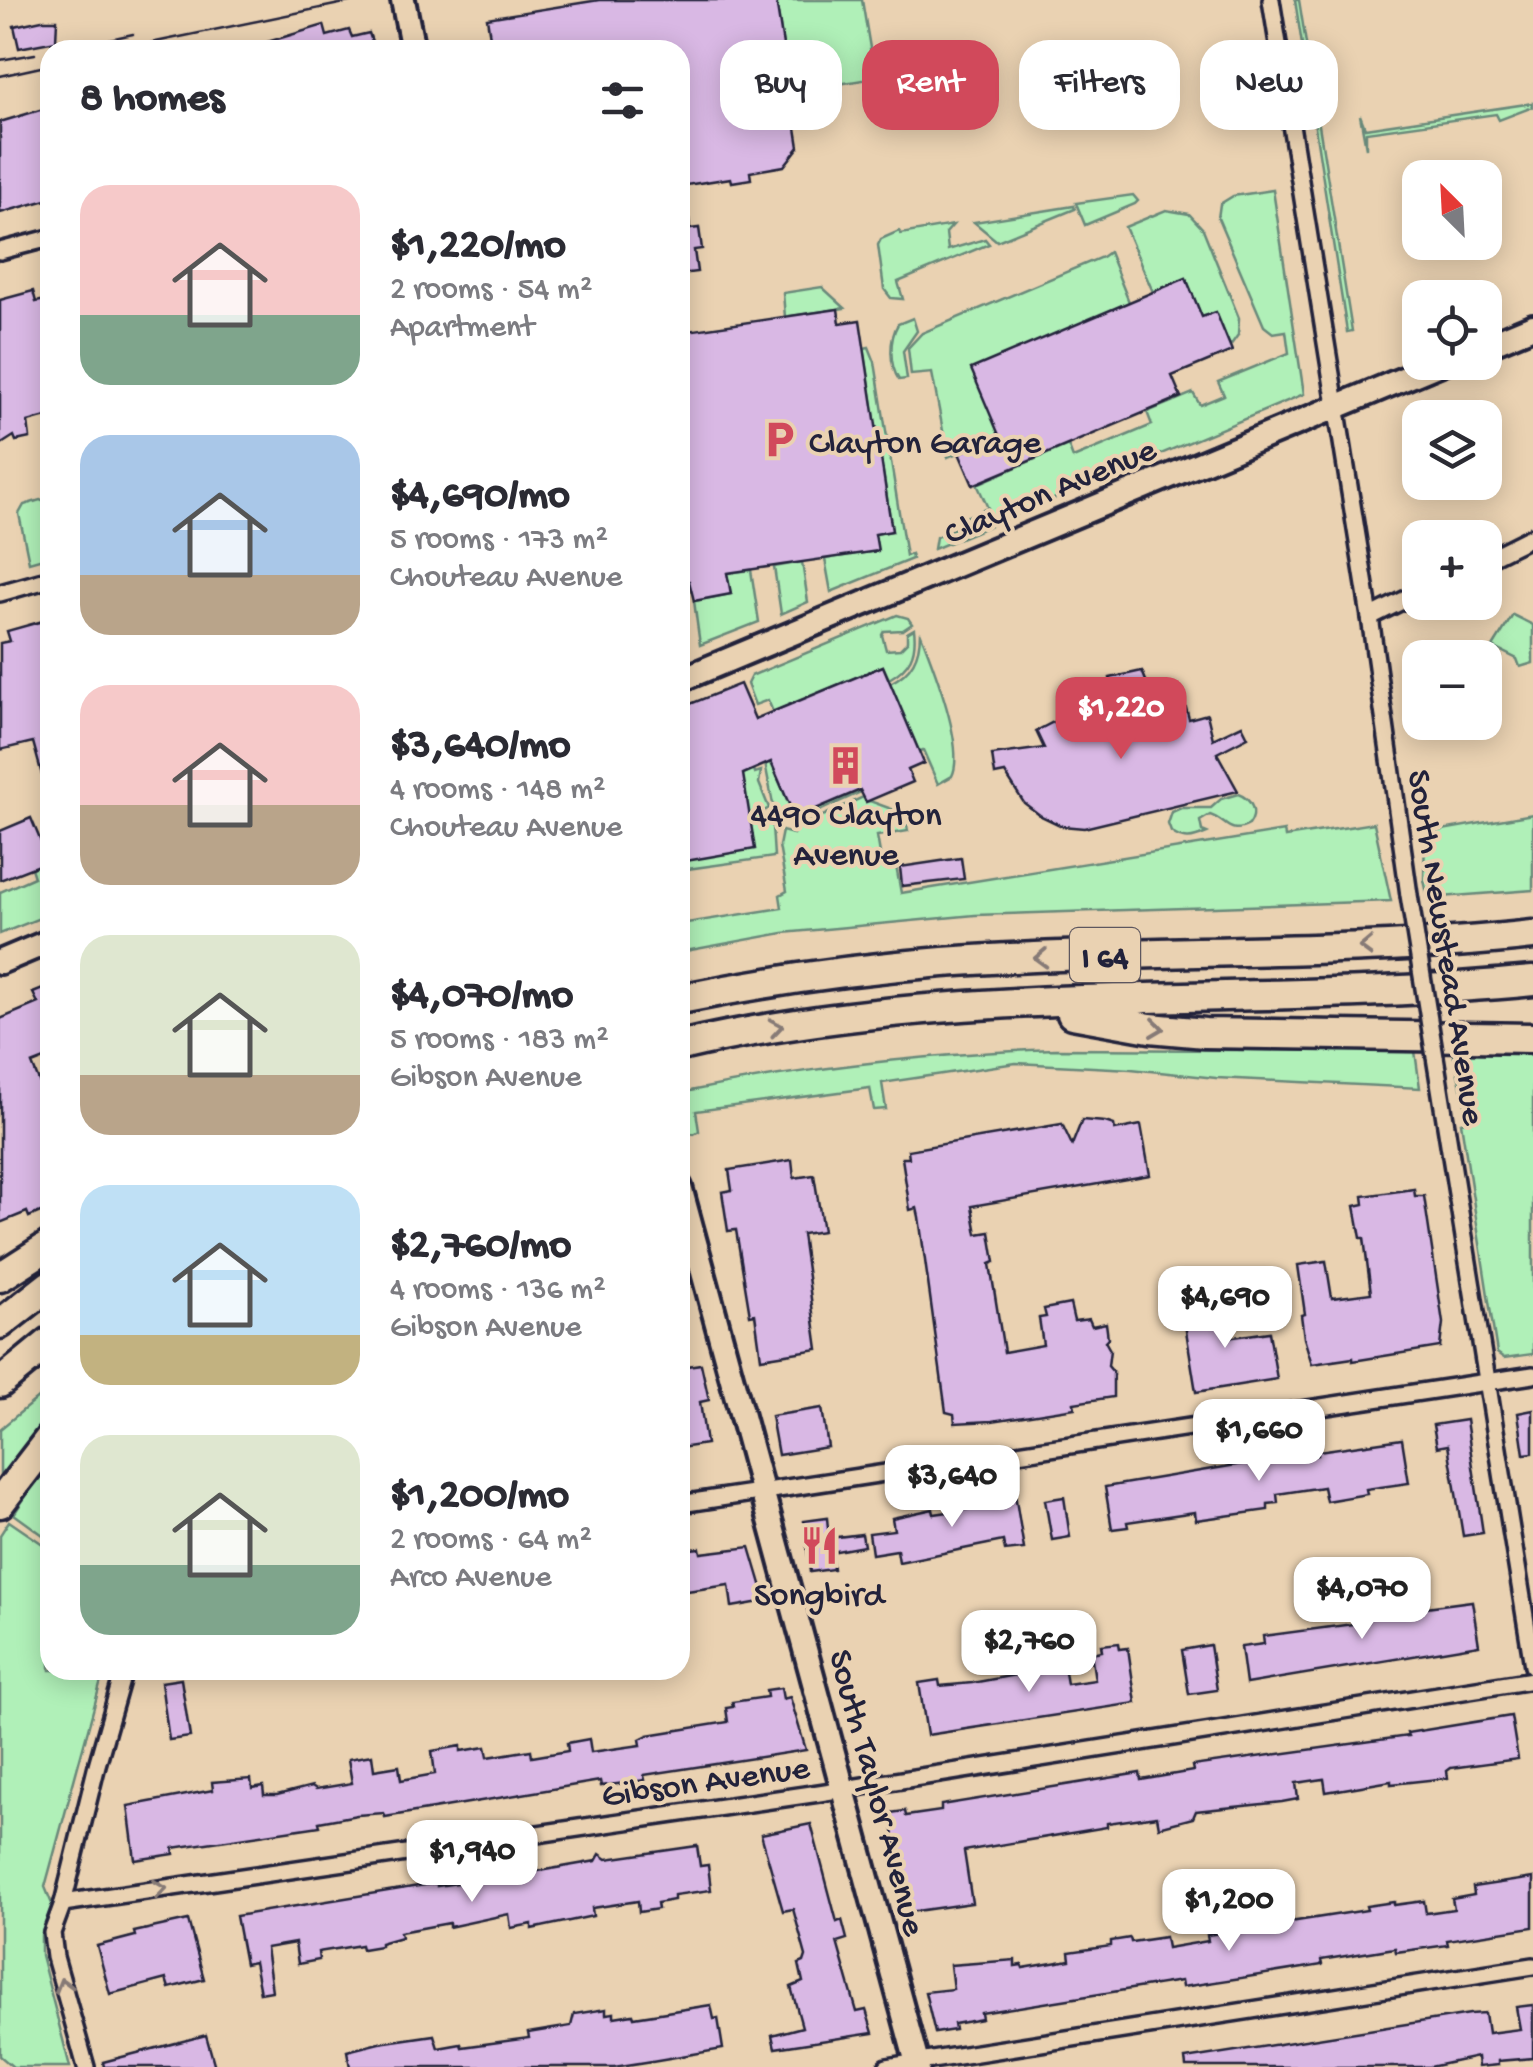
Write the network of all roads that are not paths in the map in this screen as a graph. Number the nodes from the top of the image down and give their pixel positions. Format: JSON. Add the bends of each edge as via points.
{"nodes":[{"id":1,"x":403,"y":0,"type":"edge"},
{"id":2,"x":1271,"y":0,"type":"edge"},
{"id":3,"x":412,"y":40,"type":"edge"},
{"id":4,"x":40,"y":241,"type":"edge"},
{"id":5,"x":0,"y":251,"type":"edge"},
{"id":6,"x":1533,"y":326,"type":"edge"},
{"id":7,"x":1502,"y":339,"type":"edge"},
{"id":8,"x":1402,"y":380,"type":"edge"},
{"id":9,"x":1335,"y":408,"type":"junction"},
{"id":10,"x":1533,"y":536,"type":"edge"},
{"id":11,"x":1502,"y":552,"type":"edge"},
{"id":12,"x":40,"y":583,"type":"edge"},
{"id":13,"x":0,"y":593,"type":"edge"},
{"id":14,"x":1402,"y":601,"type":"edge"},
{"id":15,"x":1370,"y":616,"type":"junction"},
{"id":16,"x":690,"y":676,"type":"edge"},
{"id":17,"x":1533,"y":935,"type":"edge"},
{"id":18,"x":40,"y":945,"type":"edge"},
{"id":19,"x":0,"y":962,"type":"edge"},
{"id":20,"x":1533,"y":981,"type":"edge"},
{"id":21,"x":690,"y":997,"type":"edge"},
{"id":22,"x":1026,"y":1004,"type":"junction"},
{"id":23,"x":1533,"y":1038,"type":"edge"},
{"id":24,"x":690,"y":1044,"type":"edge"},
{"id":25,"x":690,"y":1225,"type":"edge"},
{"id":26,"x":40,"y":1251,"type":"edge"},
{"id":27,"x":0,"y":1277,"type":"edge"},
{"id":28,"x":40,"y":1293,"type":"edge"},
{"id":29,"x":0,"y":1324,"type":"edge"},
{"id":30,"x":40,"y":1350,"type":"edge"},
{"id":31,"x":1533,"y":1375,"type":"edge"},
{"id":32,"x":0,"y":1382,"type":"edge"},
{"id":33,"x":1486,"y":1382,"type":"junction"},
{"id":34,"x":40,"y":1451,"type":"edge"},
{"id":35,"x":761,"y":1492,"type":"junction"},
{"id":36,"x":0,"y":1503,"type":"edge"},
{"id":37,"x":690,"y":1503,"type":"edge"},
{"id":38,"x":1533,"y":1666,"type":"edge"},
{"id":39,"x":121,"y":1680,"type":"edge"},
{"id":40,"x":1533,"y":1680,"type":"edge"},
{"id":41,"x":842,"y":1789,"type":"junction"},
{"id":42,"x":63,"y":1903,"type":"junction"},
{"id":43,"x":1533,"y":1966,"type":"edge"},
{"id":44,"x":917,"y":2065,"type":"edge"},
{"id":45,"x":86,"y":2067,"type":"edge"},
{"id":46,"x":887,"y":2067,"type":"edge"}],
"edges":[{"from":1,"to":3,"type":"street"},
{"from":2,"to":9,"type":"street","name":"South Newstead Avenue"},
{"from":4,"to":5,"type":"street"},
{"from":6,"to":7,"type":"street"},
{"from":8,"to":9,"type":"street","name":"Clayton Avenue"},
{"from":9,"to":15,"type":"street","name":"South Newstead Avenue"},
{"from":9,"to":16,"type":"street","name":"Clayton Avenue"},
{"from":10,"to":11,"type":"street"},
{"from":12,"to":13,"type":"street"},
{"from":14,"to":15,"type":"street"},
{"from":15,"to":33,"type":"street","name":"South Newstead Avenue","bridge":true},
{"from":17,"to":21,"type":"highway","number":"I 64","one_way":true,"via":[[930,963]]},
{"from":18,"to":19,"type":"street"},
{"from":20,"to":22,"type":"highway","number":"I 64"},
{"from":22,"to":23,"type":"highway","one_way":true,"via":[[1206,1032]]},
{"from":24,"to":22,"type":"highway","number":"I 64","one_way":true,"via":[[825,1020]]},
{"from":25,"to":35,"type":"street","name":"South Taylor Avenue"},
{"from":26,"to":27,"type":"highway"},
{"from":28,"to":29,"type":"highway"},
{"from":30,"to":32,"type":"highway"},
{"from":31,"to":33,"type":"street"},
{"from":33,"to":35,"type":"street"},
{"from":33,"to":38,"type":"street","name":"South Newstead Avenue"},
{"from":34,"to":36,"type":"highway"},
{"from":35,"to":37,"type":"street"},
{"from":35,"to":41,"type":"street","name":"South Taylor Avenue"},
{"from":39,"to":42,"type":"street"},
{"from":40,"to":41,"type":"street","name":"Gibson Avenue"},
{"from":42,"to":41,"type":"street","name":"Gibson Avenue","one_way":true},
{"from":41,"to":44,"type":"street","name":"South Taylor Avenue"},
{"from":45,"to":42,"type":"street","one_way":true,"via":[[53,1944]]},
{"from":43,"to":44,"type":"street"},
{"from":44,"to":46,"type":"street"}]}
